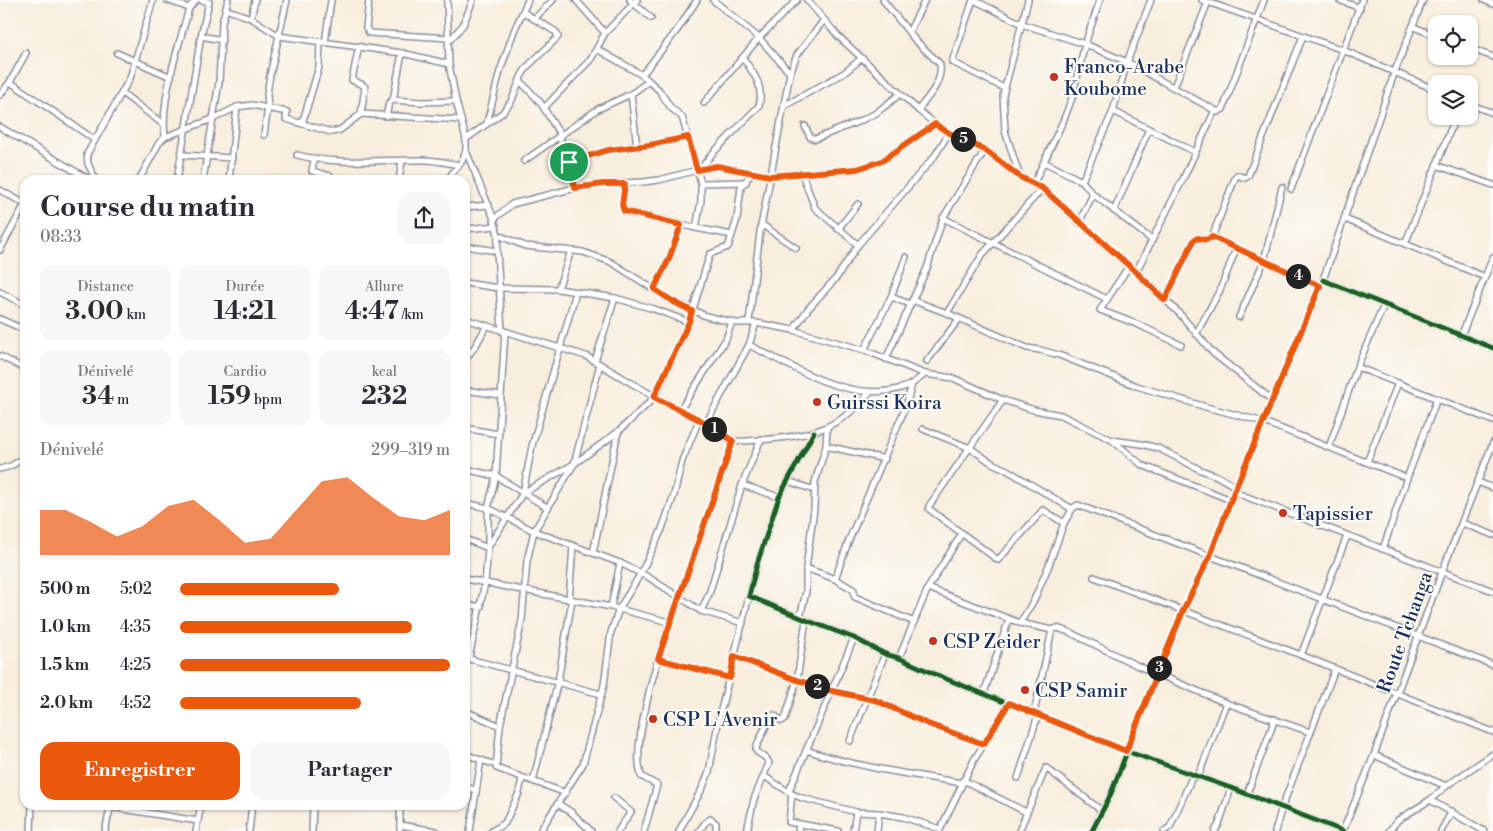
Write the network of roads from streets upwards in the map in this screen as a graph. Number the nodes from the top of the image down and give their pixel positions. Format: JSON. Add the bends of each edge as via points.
{"nodes":[{"id":1,"x":153,"y":0,"type":"edge"},
{"id":2,"x":167,"y":0,"type":"edge"},
{"id":3,"x":196,"y":0,"type":"edge"},
{"id":4,"x":201,"y":0,"type":"edge"},
{"id":5,"x":228,"y":0,"type":"edge"},
{"id":6,"x":255,"y":0,"type":"edge"},
{"id":7,"x":287,"y":0,"type":"edge"},
{"id":8,"x":331,"y":0,"type":"edge"},
{"id":9,"x":369,"y":0,"type":"edge"},
{"id":10,"x":448,"y":0,"type":"edge"},
{"id":11,"x":472,"y":0,"type":"edge"},
{"id":12,"x":528,"y":0,"type":"edge"},
{"id":13,"x":553,"y":0,"type":"edge"},
{"id":14,"x":576,"y":0,"type":"edge"},
{"id":15,"x":697,"y":0,"type":"edge"},
{"id":16,"x":713,"y":0,"type":"edge"},
{"id":17,"x":797,"y":0,"type":"edge"},
{"id":18,"x":807,"y":0,"type":"edge"},
{"id":19,"x":883,"y":0,"type":"edge"},
{"id":20,"x":925,"y":0,"type":"edge"},
{"id":21,"x":973,"y":0,"type":"edge"},
{"id":22,"x":1028,"y":0,"type":"edge"},
{"id":23,"x":1100,"y":0,"type":"edge"},
{"id":24,"x":1151,"y":0,"type":"edge"},
{"id":25,"x":1264,"y":0,"type":"edge"},
{"id":26,"x":1340,"y":0,"type":"edge"},
{"id":27,"x":1362,"y":0,"type":"edge"},
{"id":28,"x":1423,"y":0,"type":"edge"},
{"id":29,"x":1484,"y":0,"type":"edge"},
{"id":30,"x":634,"y":1,"type":"edge"},
{"id":31,"x":1205,"y":1,"type":"edge"},
{"id":32,"x":1493,"y":4,"type":"edge"},
{"id":33,"x":190,"y":8,"type":"junction"},
{"id":34,"x":1360,"y":8,"type":"junction"},
{"id":35,"x":225,"y":9,"type":"junction"},
{"id":36,"x":523,"y":12,"type":"junction"},
{"id":37,"x":250,"y":18,"type":"junction"},
{"id":38,"x":651,"y":18,"type":"dead end"},
{"id":39,"x":1257,"y":18,"type":"junction"},
{"id":40,"x":534,"y":19,"type":"junction"},
{"id":41,"x":824,"y":20,"type":"junction"},
{"id":42,"x":1022,"y":24,"type":"junction"},
{"id":43,"x":1414,"y":27,"type":"junction"},
{"id":44,"x":909,"y":32,"type":"junction"},
{"id":45,"x":606,"y":33,"type":"junction"},
{"id":46,"x":1428,"y":33,"type":"edge"},
{"id":47,"x":201,"y":36,"type":"junction"},
{"id":48,"x":278,"y":36,"type":"junction"},
{"id":49,"x":1303,"y":36,"type":"junction"},
{"id":50,"x":758,"y":38,"type":"junction"},
{"id":51,"x":449,"y":39,"type":"junction"},
{"id":52,"x":222,"y":40,"type":"junction"},
{"id":53,"x":323,"y":43,"type":"junction"},
{"id":54,"x":1085,"y":44,"type":"junction"},
{"id":55,"x":359,"y":46,"type":"junction"},
{"id":56,"x":597,"y":48,"type":"junction"},
{"id":57,"x":1343,"y":50,"type":"junction"},
{"id":58,"x":1478,"y":51,"type":"edge"},
{"id":59,"x":118,"y":52,"type":"dead end"},
{"id":60,"x":26,"y":53,"type":"dead end"},
{"id":61,"x":402,"y":53,"type":"junction"},
{"id":62,"x":1493,"y":57,"type":"edge"},
{"id":63,"x":743,"y":58,"type":"junction"},
{"id":64,"x":862,"y":58,"type":"junction"},
{"id":65,"x":136,"y":61,"type":"junction"},
{"id":66,"x":1127,"y":62,"type":"junction"},
{"id":67,"x":449,"y":64,"type":"junction"},
{"id":68,"x":1395,"y":71,"type":"junction"},
{"id":69,"x":790,"y":73,"type":"junction"},
{"id":70,"x":642,"y":75,"type":"junction"},
{"id":71,"x":171,"y":77,"type":"junction"},
{"id":72,"x":520,"y":81,"type":"junction"},
{"id":73,"x":648,"y":81,"type":"junction"},
{"id":74,"x":10,"y":82,"type":"junction"},
{"id":75,"x":1428,"y":86,"type":"edge"},
{"id":76,"x":1174,"y":87,"type":"junction"},
{"id":77,"x":1004,"y":88,"type":"junction"},
{"id":78,"x":122,"y":93,"type":"junction"},
{"id":79,"x":631,"y":94,"type":"junction"},
{"id":80,"x":900,"y":94,"type":"junction"},
{"id":81,"x":0,"y":95,"type":"edge"},
{"id":82,"x":393,"y":100,"type":"junction"},
{"id":83,"x":456,"y":101,"type":"junction"},
{"id":84,"x":704,"y":103,"type":"dead end"},
{"id":85,"x":784,"y":106,"type":"junction"},
{"id":86,"x":236,"y":107,"type":"junction"},
{"id":87,"x":268,"y":107,"type":"junction"},
{"id":88,"x":1478,"y":107,"type":"edge"},
{"id":89,"x":544,"y":108,"type":"junction"},
{"id":90,"x":918,"y":110,"type":"junction"},
{"id":91,"x":1214,"y":110,"type":"junction"},
{"id":92,"x":1114,"y":111,"type":"junction"},
{"id":93,"x":1493,"y":113,"type":"edge"},
{"id":94,"x":361,"y":114,"type":"junction"},
{"id":95,"x":386,"y":116,"type":"junction"},
{"id":96,"x":213,"y":118,"type":"junction"},
{"id":97,"x":462,"y":120,"type":"junction"},
{"id":98,"x":163,"y":124,"type":"junction"},
{"id":99,"x":302,"y":124,"type":"junction"},
{"id":100,"x":487,"y":124,"type":"junction"},
{"id":101,"x":935,"y":124,"type":"junction"},
{"id":102,"x":1452,"y":125,"type":"edge"},
{"id":103,"x":805,"y":126,"type":"dead end"},
{"id":104,"x":0,"y":127,"type":"edge"},
{"id":105,"x":186,"y":128,"type":"junction"},
{"id":106,"x":1150,"y":129,"type":"junction"},
{"id":107,"x":949,"y":133,"type":"junction"},
{"id":108,"x":264,"y":135,"type":"dead end"},
{"id":109,"x":561,"y":136,"type":"junction"},
{"id":110,"x":165,"y":137,"type":"junction"},
{"id":111,"x":688,"y":137,"type":"junction"},
{"id":112,"x":466,"y":139,"type":"junction"},
{"id":113,"x":95,"y":140,"type":"junction"},
{"id":114,"x":637,"y":147,"type":"junction"},
{"id":115,"x":466,"y":150,"type":"junction"},
{"id":116,"x":985,"y":150,"type":"junction"},
{"id":117,"x":1196,"y":152,"type":"junction"},
{"id":118,"x":182,"y":154,"type":"junction"},
{"id":119,"x":297,"y":155,"type":"dead end"},
{"id":120,"x":207,"y":156,"type":"junction"},
{"id":121,"x":232,"y":158,"type":"junction"},
{"id":122,"x":314,"y":160,"type":"junction"},
{"id":123,"x":402,"y":161,"type":"junction"},
{"id":124,"x":524,"y":161,"type":"dead end"},
{"id":125,"x":569,"y":162,"type":"junction"},
{"id":126,"x":1044,"y":162,"type":"junction"},
{"id":127,"x":459,"y":165,"type":"junction"},
{"id":128,"x":1436,"y":166,"type":"junction"},
{"id":129,"x":699,"y":169,"type":"junction"},
{"id":130,"x":752,"y":174,"type":"junction"},
{"id":131,"x":802,"y":174,"type":"junction"},
{"id":132,"x":82,"y":175,"type":"edge"},
{"id":133,"x":94,"y":175,"type":"edge"},
{"id":134,"x":142,"y":175,"type":"edge"},
{"id":135,"x":178,"y":175,"type":"edge"},
{"id":136,"x":204,"y":175,"type":"edge"},
{"id":137,"x":230,"y":175,"type":"edge"},
{"id":138,"x":321,"y":175,"type":"edge"},
{"id":139,"x":400,"y":175,"type":"edge"},
{"id":140,"x":451,"y":175,"type":"edge"},
{"id":141,"x":770,"y":176,"type":"junction"},
{"id":142,"x":1020,"y":177,"type":"junction"},
{"id":143,"x":1082,"y":181,"type":"junction"},
{"id":144,"x":746,"y":182,"type":"junction"},
{"id":145,"x":701,"y":183,"type":"junction"},
{"id":146,"x":625,"y":184,"type":"junction"},
{"id":147,"x":1034,"y":184,"type":"junction"},
{"id":148,"x":1493,"y":185,"type":"edge"},
{"id":149,"x":1282,"y":187,"type":"dead end"},
{"id":150,"x":575,"y":188,"type":"junction"},
{"id":151,"x":1042,"y":188,"type":"junction"},
{"id":152,"x":1291,"y":189,"type":"dead end"},
{"id":153,"x":0,"y":190,"type":"edge"},
{"id":154,"x":1093,"y":194,"type":"junction"},
{"id":155,"x":20,"y":201,"type":"edge"},
{"id":156,"x":858,"y":204,"type":"dead end"},
{"id":157,"x":489,"y":205,"type":"junction"},
{"id":158,"x":470,"y":207,"type":"edge"},
{"id":159,"x":1114,"y":211,"type":"junction"},
{"id":160,"x":20,"y":212,"type":"edge"},
{"id":161,"x":943,"y":218,"type":"junction"},
{"id":162,"x":494,"y":219,"type":"junction"},
{"id":163,"x":1344,"y":219,"type":"junction"},
{"id":164,"x":1079,"y":223,"type":"junction"},
{"id":165,"x":761,"y":224,"type":"junction"},
{"id":166,"x":681,"y":225,"type":"junction"},
{"id":167,"x":496,"y":226,"type":"junction"},
{"id":168,"x":696,"y":228,"type":"junction"},
{"id":169,"x":470,"y":229,"type":"edge"},
{"id":170,"x":838,"y":229,"type":"junction"},
{"id":171,"x":498,"y":235,"type":"junction"},
{"id":172,"x":732,"y":235,"type":"junction"},
{"id":173,"x":1212,"y":237,"type":"junction"},
{"id":174,"x":3,"y":240,"type":"edge"},
{"id":175,"x":1152,"y":240,"type":"junction"},
{"id":176,"x":993,"y":242,"type":"junction"},
{"id":177,"x":1405,"y":244,"type":"junction"},
{"id":178,"x":858,"y":245,"type":"junction"},
{"id":179,"x":470,"y":247,"type":"edge"},
{"id":180,"x":796,"y":248,"type":"dead end"},
{"id":181,"x":1236,"y":249,"type":"junction"},
{"id":182,"x":0,"y":250,"type":"edge"},
{"id":183,"x":572,"y":250,"type":"junction"},
{"id":184,"x":497,"y":251,"type":"junction"},
{"id":185,"x":906,"y":257,"type":"dead end"},
{"id":186,"x":1493,"y":257,"type":"edge"},
{"id":187,"x":1264,"y":261,"type":"junction"},
{"id":188,"x":1128,"y":266,"type":"junction"},
{"id":189,"x":1136,"y":272,"type":"junction"},
{"id":190,"x":1485,"y":277,"type":"junction"},
{"id":191,"x":1321,"y":283,"type":"junction"},
{"id":192,"x":470,"y":284,"type":"edge"},
{"id":193,"x":499,"y":288,"type":"junction"},
{"id":194,"x":558,"y":289,"type":"junction"},
{"id":195,"x":654,"y":289,"type":"junction"},
{"id":196,"x":0,"y":292,"type":"edge"},
{"id":197,"x":576,"y":292,"type":"junction"},
{"id":198,"x":891,"y":297,"type":"junction"},
{"id":199,"x":615,"y":298,"type":"junction"},
{"id":200,"x":1107,"y":298,"type":"junction"},
{"id":201,"x":1165,"y":300,"type":"junction"},
{"id":202,"x":20,"y":302,"type":"edge"},
{"id":203,"x":911,"y":302,"type":"junction"},
{"id":204,"x":1384,"y":305,"type":"junction"},
{"id":205,"x":692,"y":311,"type":"junction"},
{"id":206,"x":947,"y":313,"type":"junction"},
{"id":207,"x":1239,"y":317,"type":"dead end"},
{"id":208,"x":0,"y":319,"type":"edge"},
{"id":209,"x":958,"y":319,"type":"junction"},
{"id":210,"x":470,"y":321,"type":"edge"},
{"id":211,"x":689,"y":322,"type":"junction"},
{"id":212,"x":732,"y":322,"type":"junction"},
{"id":213,"x":749,"y":322,"type":"junction"},
{"id":214,"x":756,"y":323,"type":"junction"},
{"id":215,"x":486,"y":327,"type":"junction"},
{"id":216,"x":20,"y":328,"type":"edge"},
{"id":217,"x":793,"y":330,"type":"junction"},
{"id":218,"x":504,"y":331,"type":"junction"},
{"id":219,"x":1196,"y":334,"type":"junction"},
{"id":220,"x":1461,"y":336,"type":"junction"},
{"id":221,"x":749,"y":345,"type":"junction"},
{"id":222,"x":1182,"y":345,"type":"dead end"},
{"id":223,"x":561,"y":348,"type":"junction"},
{"id":224,"x":1493,"y":348,"type":"edge"},
{"id":225,"x":864,"y":350,"type":"junction"},
{"id":226,"x":470,"y":353,"type":"edge"},
{"id":227,"x":0,"y":356,"type":"edge"},
{"id":228,"x":886,"y":359,"type":"junction"},
{"id":229,"x":928,"y":361,"type":"dead end"},
{"id":230,"x":597,"y":363,"type":"junction"},
{"id":231,"x":20,"y":366,"type":"edge"},
{"id":232,"x":1357,"y":367,"type":"junction"},
{"id":233,"x":925,"y":374,"type":"junction"},
{"id":234,"x":1398,"y":383,"type":"junction"},
{"id":235,"x":912,"y":384,"type":"junction"},
{"id":236,"x":470,"y":391,"type":"edge"},
{"id":237,"x":870,"y":392,"type":"junction"},
{"id":238,"x":500,"y":395,"type":"junction"},
{"id":239,"x":654,"y":397,"type":"junction"},
{"id":240,"x":1437,"y":399,"type":"junction"},
{"id":241,"x":1003,"y":400,"type":"junction"},
{"id":242,"x":1272,"y":400,"type":"junction"},
{"id":243,"x":680,"y":410,"type":"junction"},
{"id":244,"x":700,"y":420,"type":"junction"},
{"id":245,"x":1493,"y":421,"type":"edge"},
{"id":246,"x":1264,"y":422,"type":"junction"},
{"id":247,"x":706,"y":423,"type":"junction"},
{"id":248,"x":827,"y":428,"type":"junction"},
{"id":249,"x":470,"y":429,"type":"edge"},
{"id":250,"x":923,"y":429,"type":"dead end"},
{"id":251,"x":618,"y":432,"type":"junction"},
{"id":252,"x":814,"y":432,"type":"junction"},
{"id":253,"x":498,"y":434,"type":"junction"},
{"id":254,"x":761,"y":439,"type":"junction"},
{"id":255,"x":1112,"y":440,"type":"junction"},
{"id":256,"x":733,"y":441,"type":"junction"},
{"id":257,"x":1493,"y":443,"type":"edge"},
{"id":258,"x":826,"y":446,"type":"junction"},
{"id":259,"x":1329,"y":447,"type":"junction"},
{"id":260,"x":970,"y":448,"type":"junction"},
{"id":261,"x":885,"y":459,"type":"junction"},
{"id":262,"x":20,"y":460,"type":"edge"},
{"id":263,"x":1366,"y":462,"type":"junction"},
{"id":264,"x":574,"y":464,"type":"junction"},
{"id":265,"x":0,"y":469,"type":"edge"},
{"id":266,"x":470,"y":470,"type":"edge"},
{"id":267,"x":496,"y":476,"type":"junction"},
{"id":268,"x":1408,"y":478,"type":"junction"},
{"id":269,"x":788,"y":481,"type":"junction"},
{"id":270,"x":1478,"y":482,"type":"junction"},
{"id":271,"x":742,"y":485,"type":"junction"},
{"id":272,"x":1493,"y":488,"type":"edge"},
{"id":273,"x":814,"y":490,"type":"junction"},
{"id":274,"x":1235,"y":490,"type":"junction"},
{"id":275,"x":524,"y":493,"type":"junction"},
{"id":276,"x":780,"y":497,"type":"junction"},
{"id":277,"x":1231,"y":500,"type":"junction"},
{"id":278,"x":470,"y":504,"type":"edge"},
{"id":279,"x":488,"y":508,"type":"junction"},
{"id":280,"x":548,"y":508,"type":"junction"},
{"id":281,"x":1072,"y":509,"type":"junction"},
{"id":282,"x":508,"y":518,"type":"junction"},
{"id":283,"x":1064,"y":523,"type":"junction"},
{"id":284,"x":1462,"y":523,"type":"junction"},
{"id":285,"x":534,"y":531,"type":"junction"},
{"id":286,"x":962,"y":533,"type":"junction"},
{"id":287,"x":1493,"y":535,"type":"edge"},
{"id":288,"x":1347,"y":536,"type":"junction"},
{"id":289,"x":470,"y":541,"type":"edge"},
{"id":290,"x":573,"y":546,"type":"junction"},
{"id":291,"x":488,"y":548,"type":"junction"},
{"id":292,"x":1383,"y":549,"type":"junction"},
{"id":293,"x":593,"y":554,"type":"junction"},
{"id":294,"x":1210,"y":556,"type":"junction"},
{"id":295,"x":620,"y":563,"type":"junction"},
{"id":296,"x":806,"y":568,"type":"junction"},
{"id":297,"x":1442,"y":572,"type":"junction"},
{"id":298,"x":641,"y":573,"type":"junction"},
{"id":299,"x":1094,"y":577,"type":"dead end"},
{"id":300,"x":835,"y":579,"type":"junction"},
{"id":301,"x":470,"y":580,"type":"edge"},
{"id":302,"x":485,"y":582,"type":"junction"},
{"id":303,"x":928,"y":588,"type":"junction"},
{"id":304,"x":524,"y":590,"type":"junction"},
{"id":305,"x":1493,"y":591,"type":"edge"},
{"id":306,"x":749,"y":596,"type":"junction"},
{"id":307,"x":680,"y":597,"type":"junction"},
{"id":308,"x":1323,"y":599,"type":"junction"},
{"id":309,"x":570,"y":600,"type":"junction"},
{"id":310,"x":470,"y":606,"type":"edge"},
{"id":311,"x":481,"y":606,"type":"junction"},
{"id":312,"x":611,"y":607,"type":"junction"},
{"id":313,"x":619,"y":610,"type":"junction"},
{"id":314,"x":701,"y":610,"type":"junction"},
{"id":315,"x":1183,"y":611,"type":"junction"},
{"id":316,"x":803,"y":619,"type":"junction"},
{"id":317,"x":1009,"y":619,"type":"junction"},
{"id":318,"x":669,"y":622,"type":"junction"},
{"id":319,"x":914,"y":622,"type":"junction"},
{"id":320,"x":743,"y":623,"type":"junction"},
{"id":321,"x":1020,"y":624,"type":"junction"},
{"id":322,"x":1052,"y":630,"type":"junction"},
{"id":323,"x":1418,"y":635,"type":"junction"},
{"id":324,"x":854,"y":638,"type":"junction"},
{"id":325,"x":470,"y":647,"type":"edge"},
{"id":326,"x":885,"y":654,"type":"junction"},
{"id":327,"x":1301,"y":655,"type":"junction"},
{"id":328,"x":734,"y":656,"type":"junction"},
{"id":329,"x":899,"y":658,"type":"junction"},
{"id":330,"x":470,"y":659,"type":"edge"},
{"id":331,"x":658,"y":659,"type":"junction"},
{"id":332,"x":1493,"y":665,"type":"edge"},
{"id":333,"x":1335,"y":669,"type":"junction"},
{"id":334,"x":512,"y":670,"type":"junction"},
{"id":335,"x":1157,"y":674,"type":"junction"},
{"id":336,"x":730,"y":678,"type":"junction"},
{"id":337,"x":797,"y":680,"type":"junction"},
{"id":338,"x":558,"y":681,"type":"junction"},
{"id":339,"x":832,"y":691,"type":"junction"},
{"id":340,"x":984,"y":693,"type":"junction"},
{"id":341,"x":1397,"y":693,"type":"junction"},
{"id":342,"x":601,"y":694,"type":"junction"},
{"id":343,"x":866,"y":698,"type":"junction"},
{"id":344,"x":1009,"y":703,"type":"junction"},
{"id":345,"x":1226,"y":703,"type":"junction"},
{"id":346,"x":470,"y":712,"type":"edge"},
{"id":347,"x":1036,"y":714,"type":"junction"},
{"id":348,"x":1275,"y":719,"type":"junction"},
{"id":349,"x":500,"y":726,"type":"junction"},
{"id":350,"x":1310,"y":732,"type":"junction"},
{"id":351,"x":1493,"y":732,"type":"edge"},
{"id":352,"x":850,"y":741,"type":"dead end"},
{"id":353,"x":984,"y":744,"type":"junction"},
{"id":354,"x":806,"y":750,"type":"junction"},
{"id":355,"x":1126,"y":751,"type":"junction"},
{"id":356,"x":1493,"y":754,"type":"edge"},
{"id":357,"x":1374,"y":755,"type":"junction"},
{"id":358,"x":470,"y":756,"type":"edge"},
{"id":359,"x":481,"y":760,"type":"junction"},
{"id":360,"x":496,"y":765,"type":"junction"},
{"id":361,"x":764,"y":776,"type":"junction"},
{"id":362,"x":1196,"y":776,"type":"junction"},
{"id":363,"x":522,"y":778,"type":"junction"},
{"id":364,"x":1018,"y":778,"type":"dead end"},
{"id":365,"x":533,"y":780,"type":"junction"},
{"id":366,"x":962,"y":782,"type":"junction"},
{"id":367,"x":1446,"y":786,"type":"junction"},
{"id":368,"x":470,"y":788,"type":"edge"},
{"id":369,"x":1231,"y":788,"type":"junction"},
{"id":370,"x":476,"y":790,"type":"junction"},
{"id":371,"x":566,"y":793,"type":"junction"},
{"id":372,"x":790,"y":793,"type":"junction"},
{"id":373,"x":1247,"y":794,"type":"junction"},
{"id":374,"x":614,"y":798,"type":"dead end"},
{"id":375,"x":1430,"y":800,"type":"junction"},
{"id":376,"x":558,"y":804,"type":"junction"},
{"id":377,"x":1282,"y":807,"type":"junction"},
{"id":378,"x":32,"y":810,"type":"edge"},
{"id":379,"x":109,"y":810,"type":"edge"},
{"id":380,"x":133,"y":810,"type":"edge"},
{"id":381,"x":200,"y":810,"type":"edge"},
{"id":382,"x":252,"y":810,"type":"edge"},
{"id":383,"x":313,"y":810,"type":"edge"},
{"id":384,"x":400,"y":810,"type":"edge"},
{"id":385,"x":1102,"y":811,"type":"junction"},
{"id":386,"x":1452,"y":811,"type":"junction"},
{"id":387,"x":856,"y":812,"type":"junction"},
{"id":388,"x":1026,"y":812,"type":"junction"},
{"id":389,"x":879,"y":813,"type":"junction"},
{"id":390,"x":198,"y":821,"type":"junction"},
{"id":391,"x":799,"y":824,"type":"junction"},
{"id":392,"x":400,"y":828,"type":"edge"},
{"id":393,"x":940,"y":830,"type":"edge"},
{"id":394,"x":31,"y":831,"type":"edge"},
{"id":395,"x":105,"y":831,"type":"edge"},
{"id":396,"x":196,"y":831,"type":"edge"},
{"id":397,"x":250,"y":831,"type":"edge"},
{"id":398,"x":312,"y":831,"type":"edge"},
{"id":399,"x":436,"y":831,"type":"edge"},
{"id":400,"x":470,"y":831,"type":"edge"},
{"id":401,"x":492,"y":831,"type":"edge"},
{"id":402,"x":540,"y":831,"type":"edge"},
{"id":403,"x":591,"y":831,"type":"edge"},
{"id":404,"x":618,"y":831,"type":"edge"},
{"id":405,"x":644,"y":831,"type":"edge"},
{"id":406,"x":679,"y":831,"type":"edge"},
{"id":407,"x":699,"y":831,"type":"edge"},
{"id":408,"x":716,"y":831,"type":"edge"},
{"id":409,"x":746,"y":831,"type":"edge"},
{"id":410,"x":798,"y":831,"type":"edge"},
{"id":411,"x":838,"y":831,"type":"edge"},
{"id":412,"x":853,"y":831,"type":"edge"},
{"id":413,"x":877,"y":831,"type":"edge"},
{"id":414,"x":1019,"y":831,"type":"edge"},
{"id":415,"x":1092,"y":831,"type":"edge"},
{"id":416,"x":1164,"y":831,"type":"edge"},
{"id":417,"x":1214,"y":831,"type":"edge"},
{"id":418,"x":1275,"y":831,"type":"edge"},
{"id":419,"x":1343,"y":831,"type":"edge"},
{"id":420,"x":1390,"y":831,"type":"edge"},
{"id":421,"x":1441,"y":831,"type":"edge"},
{"id":422,"x":1484,"y":831,"type":"edge"}],
"edges":[{"from":1,"to":65,"type":"street"},
{"from":2,"to":33,"type":"street"},
{"from":3,"to":33,"type":"street"},
{"from":4,"to":47,"type":"street","via":[[210,2]]},
{"from":5,"to":35,"type":"street"},
{"from":6,"to":37,"type":"street"},
{"from":7,"to":48,"type":"street"},
{"from":8,"to":53,"type":"street"},
{"from":9,"to":51,"type":"street","via":[[366,28],[369,33]]},
{"from":10,"to":51,"type":"street"},
{"from":11,"to":51,"type":"street","via":[[463,25]]},
{"from":12,"to":36,"type":"street"},
{"from":13,"to":40,"type":"street"},
{"from":14,"to":45,"type":"street"},
{"from":15,"to":70,"type":"street"},
{"from":16,"to":50,"type":"street"},
{"from":17,"to":50,"type":"street"},
{"from":18,"to":41,"type":"street"},
{"from":19,"to":44,"type":"street"},
{"from":20,"to":44,"type":"street"},
{"from":21,"to":42,"type":"street"},
{"from":21,"to":77,"type":"street","via":[[952,62]]},
{"from":22,"to":42,"type":"street"},
{"from":23,"to":54,"type":"street"},
{"from":24,"to":66,"type":"street"},
{"from":25,"to":39,"type":"street"},
{"from":26,"to":34,"type":"street"},
{"from":27,"to":34,"type":"street"},
{"from":28,"to":43,"type":"street"},
{"from":29,"to":32,"type":"street"},
{"from":30,"to":38,"type":"street"},
{"from":30,"to":45,"type":"street"},
{"from":31,"to":39,"type":"street"},
{"from":31,"to":76,"type":"street"},
{"from":33,"to":71,"type":"street"},
{"from":34,"to":57,"type":"street"},
{"from":35,"to":37,"type":"street"},
{"from":35,"to":52,"type":"street"},
{"from":36,"to":40,"type":"street"},
{"from":36,"to":100,"type":"street","via":[[500,71]]},
{"from":37,"to":48,"type":"street"},
{"from":39,"to":49,"type":"street"},
{"from":39,"to":91,"type":"street","via":[[1223,109]]},
{"from":40,"to":72,"type":"street","via":[[556,32],[558,37],[527,67]]},
{"from":41,"to":64,"type":"street"},
{"from":41,"to":69,"type":"street","via":[[797,55]]},
{"from":42,"to":54,"type":"street"},
{"from":42,"to":77,"type":"street"},
{"from":43,"to":46,"type":"street"},
{"from":43,"to":68,"type":"street"},
{"from":44,"to":90,"type":"street","via":[[941,68],[935,88]]},
{"from":45,"to":56,"type":"street"},
{"from":47,"to":52,"type":"street"},
{"from":47,"to":105,"type":"street"},
{"from":48,"to":53,"type":"street"},
{"from":48,"to":87,"type":"street","via":[[267,94]]},
{"from":49,"to":57,"type":"street"},
{"from":49,"to":173,"type":"street","via":[[1248,176],[1235,178]]},
{"from":50,"to":63,"type":"street"},
{"from":50,"to":69,"type":"street"},
{"from":51,"to":67,"type":"street"},
{"from":52,"to":96,"type":"street"},
{"from":53,"to":55,"type":"street"},
{"from":53,"to":99,"type":"street"},
{"from":54,"to":66,"type":"street"},
{"from":54,"to":126,"type":"street","via":[[1072,98]]},
{"from":55,"to":61,"type":"street"},
{"from":55,"to":94,"type":"street","via":[[352,80],[366,87]]},
{"from":56,"to":70,"type":"street"},
{"from":56,"to":89,"type":"street","via":[[591,59]]},
{"from":57,"to":68,"type":"street"},
{"from":57,"to":152,"type":"street"},
{"from":58,"to":62,"type":"street"},
{"from":59,"to":65,"type":"street"},
{"from":60,"to":74,"type":"street"},
{"from":61,"to":67,"type":"street"},
{"from":61,"to":82,"type":"street"},
{"from":63,"to":84,"type":"street"},
{"from":63,"to":129,"type":"street","via":[[761,89],[759,106]]},
{"from":64,"to":80,"type":"street"},
{"from":64,"to":85,"type":"street","via":[[844,73]]},
{"from":65,"to":71,"type":"street"},
{"from":65,"to":78,"type":"street"},
{"from":66,"to":76,"type":"street"},
{"from":66,"to":92,"type":"street"},
{"from":67,"to":83,"type":"street"},
{"from":68,"to":75,"type":"street"},
{"from":68,"to":163,"type":"street"},
{"from":69,"to":85,"type":"street"},
{"from":70,"to":73,"type":"street"},
{"from":71,"to":98,"type":"street"},
{"from":72,"to":89,"type":"street"},
{"from":72,"to":100,"type":"street","via":[[511,102]]},
{"from":73,"to":79,"type":"street"},
{"from":73,"to":111,"type":"street","via":[[682,117]]},
{"from":74,"to":81,"type":"street"},
{"from":74,"to":113,"type":"street"},
{"from":76,"to":91,"type":"street"},
{"from":77,"to":142,"type":"street","via":[[1004,130]]},
{"from":78,"to":98,"type":"street"},
{"from":78,"to":113,"type":"street"},
{"from":79,"to":109,"type":"street","via":[[598,109]]},
{"from":79,"to":114,"type":"street"},
{"from":80,"to":90,"type":"street"},
{"from":80,"to":103,"type":"street","via":[[860,122],[815,139],[810,137]]},
{"from":82,"to":83,"type":"street"},
{"from":82,"to":95,"type":"street"},
{"from":83,"to":97,"type":"street"},
{"from":85,"to":141,"type":"street"},
{"from":86,"to":87,"type":"street"},
{"from":86,"to":96,"type":"street"},
{"from":86,"to":121,"type":"street"},
{"from":87,"to":99,"type":"street","via":[[287,112],[286,119]]},
{"from":87,"to":108,"type":"street"},
{"from":88,"to":93,"type":"street"},
{"from":89,"to":109,"type":"street"},
{"from":90,"to":101,"type":"street"},
{"from":91,"to":117,"type":"street"},
{"from":92,"to":106,"type":"street"},
{"from":92,"to":143,"type":"street"},
{"from":94,"to":95,"type":"street"},
{"from":94,"to":99,"type":"street","via":[[336,132]]},
{"from":95,"to":97,"type":"street"},
{"from":96,"to":105,"type":"street"},
{"from":96,"to":120,"type":"street"},
{"from":97,"to":112,"type":"street"},
{"from":98,"to":110,"type":"street"},
{"from":100,"to":112,"type":"street"},
{"from":101,"to":107,"type":"street"},
{"from":101,"to":131,"type":"street","via":[[870,166]]},
{"from":102,"to":128,"type":"street"},
{"from":104,"to":132,"type":"street"},
{"from":105,"to":110,"type":"street"},
{"from":105,"to":118,"type":"street"},
{"from":106,"to":117,"type":"street"},
{"from":106,"to":159,"type":"street"},
{"from":107,"to":116,"type":"street"},
{"from":107,"to":178,"type":"street","via":[[923,171]]},
{"from":109,"to":124,"type":"street"},
{"from":109,"to":125,"type":"street","via":[[560,145]]},
{"from":110,"to":134,"type":"street"},
{"from":111,"to":114,"type":"street"},
{"from":111,"to":129,"type":"street"},
{"from":112,"to":115,"type":"street"},
{"from":113,"to":133,"type":"street","via":[[87,154]]},
{"from":114,"to":125,"type":"street","via":[[608,150]]},
{"from":115,"to":127,"type":"street"},
{"from":115,"to":157,"type":"street"},
{"from":116,"to":142,"type":"street"},
{"from":116,"to":161,"type":"street"},
{"from":117,"to":175,"type":"street"},
{"from":118,"to":120,"type":"street"},
{"from":118,"to":135,"type":"street"},
{"from":119,"to":122,"type":"street"},
{"from":120,"to":121,"type":"street"},
{"from":120,"to":136,"type":"street"},
{"from":121,"to":137,"type":"street"},
{"from":122,"to":123,"type":"street"},
{"from":122,"to":138,"type":"street","via":[[312,171]]},
{"from":123,"to":127,"type":"street","via":[[425,160]]},
{"from":123,"to":139,"type":"street"},
{"from":125,"to":150,"type":"street"},
{"from":126,"to":143,"type":"street"},
{"from":126,"to":147,"type":"street"},
{"from":127,"to":140,"type":"street"},
{"from":128,"to":148,"type":"street"},
{"from":128,"to":177,"type":"street"},
{"from":129,"to":130,"type":"street","via":[[717,166]]},
{"from":129,"to":145,"type":"street"},
{"from":129,"to":146,"type":"street","via":[[659,180]]},
{"from":130,"to":141,"type":"street"},
{"from":130,"to":144,"type":"street"},
{"from":131,"to":141,"type":"street"},
{"from":131,"to":170,"type":"street","via":[[814,208]]},
{"from":141,"to":165,"type":"street"},
{"from":142,"to":147,"type":"street"},
{"from":143,"to":154,"type":"street"},
{"from":144,"to":145,"type":"street"},
{"from":144,"to":172,"type":"street","via":[[741,187]]},
{"from":145,"to":168,"type":"street"},
{"from":146,"to":150,"type":"street"},
{"from":146,"to":166,"type":"street","via":[[624,211]]},
{"from":147,"to":151,"type":"street"},
{"from":149,"to":187,"type":"street"},
{"from":150,"to":162,"type":"street","via":[[512,204]]},
{"from":151,"to":164,"type":"street"},
{"from":151,"to":176,"type":"street"},
{"from":153,"to":155,"type":"street"},
{"from":154,"to":159,"type":"street"},
{"from":154,"to":164,"type":"street"},
{"from":156,"to":170,"type":"street"},
{"from":157,"to":158,"type":"street"},
{"from":157,"to":162,"type":"street"},
{"from":159,"to":175,"type":"street"},
{"from":160,"to":174,"type":"street"},
{"from":161,"to":176,"type":"street"},
{"from":161,"to":203,"type":"street","via":[[927,268]]},
{"from":162,"to":167,"type":"street"},
{"from":163,"to":177,"type":"street"},
{"from":163,"to":191,"type":"street"},
{"from":164,"to":188,"type":"street"},
{"from":165,"to":180,"type":"street"},
{"from":165,"to":213,"type":"street"},
{"from":166,"to":168,"type":"street"},
{"from":166,"to":195,"type":"street"},
{"from":167,"to":169,"type":"street"},
{"from":167,"to":171,"type":"street"},
{"from":168,"to":172,"type":"street"},
{"from":170,"to":178,"type":"street"},
{"from":171,"to":183,"type":"street","via":[[525,246]]},
{"from":171,"to":184,"type":"street"},
{"from":172,"to":205,"type":"street","via":[[728,247],[710,254]]},
{"from":173,"to":181,"type":"street"},
{"from":173,"to":201,"type":"street","via":[[1195,239]]},
{"from":174,"to":182,"type":"street"},
{"from":175,"to":189,"type":"street"},
{"from":176,"to":200,"type":"street"},
{"from":176,"to":206,"type":"street"},
{"from":177,"to":190,"type":"street"},
{"from":178,"to":217,"type":"street","via":[[837,277]]},
{"from":179,"to":184,"type":"street"},
{"from":181,"to":187,"type":"street"},
{"from":181,"to":219,"type":"street","via":[[1220,290]]},
{"from":183,"to":194,"type":"street"},
{"from":183,"to":195,"type":"street","via":[[611,262]]},
{"from":184,"to":193,"type":"street"},
{"from":185,"to":198,"type":"street"},
{"from":186,"to":190,"type":"street"},
{"from":187,"to":191,"type":"street"},
{"from":187,"to":207,"type":"street"},
{"from":188,"to":189,"type":"street"},
{"from":188,"to":200,"type":"street"},
{"from":189,"to":201,"type":"street"},
{"from":190,"to":220,"type":"street"},
{"from":191,"to":204,"type":"street"},
{"from":191,"to":242,"type":"street"},
{"from":192,"to":193,"type":"street"},
{"from":193,"to":194,"type":"street"},
{"from":193,"to":218,"type":"street"},
{"from":194,"to":197,"type":"street"},
{"from":195,"to":205,"type":"street"},
{"from":196,"to":202,"type":"street"},
{"from":197,"to":199,"type":"street"},
{"from":197,"to":223,"type":"street"},
{"from":198,"to":203,"type":"street"},
{"from":198,"to":225,"type":"street"},
{"from":199,"to":211,"type":"street"},
{"from":199,"to":230,"type":"street"},
{"from":200,"to":222,"type":"street","via":[[1100,310]]},
{"from":201,"to":219,"type":"street"},
{"from":203,"to":206,"type":"street"},
{"from":203,"to":228,"type":"street"},
{"from":204,"to":220,"type":"street"},
{"from":204,"to":232,"type":"street"},
{"from":205,"to":211,"type":"street"},
{"from":205,"to":212,"type":"street"},
{"from":206,"to":209,"type":"street"},
{"from":208,"to":216,"type":"street"},
{"from":209,"to":229,"type":"street"},
{"from":209,"to":246,"type":"street","via":[[1027,348],[1059,355],[1137,386]]},
{"from":210,"to":215,"type":"street"},
{"from":211,"to":239,"type":"street"},
{"from":212,"to":213,"type":"street"},
{"from":212,"to":243,"type":"street","via":[[726,339]]},
{"from":213,"to":214,"type":"street"},
{"from":214,"to":217,"type":"street"},
{"from":214,"to":221,"type":"street"},
{"from":215,"to":218,"type":"street"},
{"from":215,"to":226,"type":"street"},
{"from":217,"to":225,"type":"street"},
{"from":218,"to":223,"type":"street"},
{"from":218,"to":238,"type":"street"},
{"from":219,"to":242,"type":"street","via":[[1214,353]]},
{"from":220,"to":224,"type":"street"},
{"from":221,"to":237,"type":"street","via":[[822,380]]},
{"from":221,"to":247,"type":"street"},
{"from":223,"to":230,"type":"street"},
{"from":223,"to":275,"type":"street","via":[[532,446]]},
{"from":225,"to":228,"type":"street"},
{"from":227,"to":231,"type":"street"},
{"from":228,"to":233,"type":"street"},
{"from":230,"to":239,"type":"street"},
{"from":230,"to":264,"type":"street"},
{"from":232,"to":234,"type":"street"},
{"from":232,"to":259,"type":"street"},
{"from":233,"to":235,"type":"street"},
{"from":233,"to":241,"type":"street","via":[[953,378]]},
{"from":234,"to":240,"type":"street"},
{"from":234,"to":263,"type":"street"},
{"from":235,"to":237,"type":"street"},
{"from":235,"to":261,"type":"street"},
{"from":236,"to":238,"type":"street"},
{"from":237,"to":248,"type":"street","via":[[858,406]]},
{"from":238,"to":253,"type":"street"},
{"from":239,"to":243,"type":"street"},
{"from":239,"to":251,"type":"street"},
{"from":240,"to":245,"type":"street"},
{"from":240,"to":268,"type":"street"},
{"from":241,"to":255,"type":"street","via":[[1061,415]]},
{"from":241,"to":260,"type":"street"},
{"from":242,"to":246,"type":"street"},
{"from":243,"to":244,"type":"street"},
{"from":244,"to":247,"type":"street"},
{"from":244,"to":298,"type":"street","via":[[682,461],[662,529]]},
{"from":246,"to":259,"type":"street"},
{"from":246,"to":274,"type":"street"},
{"from":247,"to":256,"type":"street"},
{"from":248,"to":252,"type":"street"},
{"from":248,"to":258,"type":"street"},
{"from":249,"to":253,"type":"street"},
{"from":250,"to":260,"type":"street"},
{"from":251,"to":264,"type":"street"},
{"from":251,"to":293,"type":"street"},
{"from":252,"to":254,"type":"street"},
{"from":252,"to":269,"type":"street"},
{"from":253,"to":267,"type":"street"},
{"from":254,"to":256,"type":"street"},
{"from":254,"to":271,"type":"street"},
{"from":255,"to":274,"type":"street","via":[[1158,448],[1217,476]]},
{"from":255,"to":277,"type":"street","via":[[1142,465]]},
{"from":256,"to":307,"type":"street"},
{"from":257,"to":270,"type":"street","name":"Route Tchanga"},
{"from":258,"to":261,"type":"street"},
{"from":258,"to":273,"type":"street"},
{"from":259,"to":263,"type":"street"},
{"from":260,"to":281,"type":"street"},
{"from":260,"to":286,"type":"street","via":[[929,508]]},
{"from":261,"to":300,"type":"street"},
{"from":262,"to":265,"type":"street"},
{"from":263,"to":268,"type":"street"},
{"from":264,"to":275,"type":"street"},
{"from":264,"to":280,"type":"street"},
{"from":266,"to":267,"type":"street"},
{"from":267,"to":275,"type":"street"},
{"from":267,"to":279,"type":"street"},
{"from":268,"to":292,"type":"street"},
{"from":269,"to":273,"type":"street"},
{"from":269,"to":276,"type":"street"},
{"from":270,"to":272,"type":"street"},
{"from":270,"to":284,"type":"street","name":"Route Tchanga"},
{"from":271,"to":276,"type":"street"},
{"from":271,"to":314,"type":"street","via":[[709,594]]},
{"from":273,"to":296,"type":"street"},
{"from":274,"to":277,"type":"street"},
{"from":274,"to":288,"type":"street"},
{"from":275,"to":280,"type":"street"},
{"from":275,"to":282,"type":"street"},
{"from":276,"to":306,"type":"street"},
{"from":277,"to":294,"type":"street"},
{"from":278,"to":279,"type":"street"},
{"from":279,"to":282,"type":"street"},
{"from":279,"to":291,"type":"street"},
{"from":280,"to":285,"type":"street"},
{"from":281,"to":283,"type":"street"},
{"from":281,"to":294,"type":"street","via":[[1078,505]]},
{"from":282,"to":285,"type":"street"},
{"from":282,"to":291,"type":"street"},
{"from":283,"to":286,"type":"street","via":[[1043,510],[999,560]]},
{"from":283,"to":321,"type":"street","via":[[1034,600]]},
{"from":284,"to":287,"type":"street"},
{"from":284,"to":297,"type":"street","name":"Route Tchanga"},
{"from":285,"to":290,"type":"street"},
{"from":285,"to":304,"type":"street"},
{"from":286,"to":303,"type":"street"},
{"from":288,"to":292,"type":"street"},
{"from":288,"to":308,"type":"street"},
{"from":289,"to":291,"type":"street"},
{"from":290,"to":293,"type":"street"},
{"from":290,"to":309,"type":"street"},
{"from":291,"to":302,"type":"street"},
{"from":292,"to":297,"type":"street"},
{"from":293,"to":295,"type":"street"},
{"from":294,"to":308,"type":"street"},
{"from":294,"to":315,"type":"street"},
{"from":295,"to":298,"type":"street"},
{"from":295,"to":312,"type":"street"},
{"from":296,"to":300,"type":"street"},
{"from":296,"to":316,"type":"street"},
{"from":297,"to":305,"type":"street"},
{"from":297,"to":323,"type":"street","name":"Route Tchanga"},
{"from":298,"to":307,"type":"street"},
{"from":298,"to":313,"type":"street"},
{"from":299,"to":315,"type":"street"},
{"from":300,"to":319,"type":"street","via":[[854,590],[855,597]]},
{"from":301,"to":302,"type":"street"},
{"from":302,"to":304,"type":"street"},
{"from":302,"to":311,"type":"street"},
{"from":303,"to":317,"type":"street"},
{"from":303,"to":319,"type":"street"},
{"from":304,"to":309,"type":"street"},
{"from":304,"to":334,"type":"street"},
{"from":306,"to":316,"type":"street"},
{"from":306,"to":320,"type":"street"},
{"from":307,"to":314,"type":"street"},
{"from":307,"to":318,"type":"street"},
{"from":308,"to":323,"type":"street"},
{"from":308,"to":327,"type":"street"},
{"from":309,"to":312,"type":"street"},
{"from":309,"to":338,"type":"street"},
{"from":310,"to":311,"type":"street"},
{"from":311,"to":325,"type":"street"},
{"from":312,"to":313,"type":"street"},
{"from":313,"to":318,"type":"street"},
{"from":313,"to":342,"type":"street","via":[[611,632]]},
{"from":314,"to":320,"type":"street"},
{"from":315,"to":327,"type":"street"},
{"from":315,"to":335,"type":"street"},
{"from":316,"to":324,"type":"street"},
{"from":316,"to":337,"type":"street"},
{"from":317,"to":321,"type":"street"},
{"from":317,"to":340,"type":"street"},
{"from":318,"to":331,"type":"street"},
{"from":319,"to":329,"type":"street"},
{"from":320,"to":328,"type":"street"},
{"from":321,"to":322,"type":"street"},
{"from":322,"to":335,"type":"street","via":[[1057,628],[1069,632]]},
{"from":322,"to":347,"type":"street"},
{"from":323,"to":332,"type":"street"},
{"from":323,"to":341,"type":"street","name":"Route Tchanga"},
{"from":324,"to":326,"type":"street"},
{"from":324,"to":339,"type":"street"},
{"from":326,"to":329,"type":"street"},
{"from":326,"to":343,"type":"street"},
{"from":327,"to":333,"type":"street"},
{"from":328,"to":336,"type":"street"},
{"from":328,"to":337,"type":"street"},
{"from":329,"to":340,"type":"street"},
{"from":330,"to":334,"type":"street"},
{"from":331,"to":336,"type":"street"},
{"from":331,"to":405,"type":"street","via":[[650,683],[639,745],[641,775],[657,785]]},
{"from":333,"to":341,"type":"street"},
{"from":333,"to":350,"type":"street"},
{"from":334,"to":338,"type":"street"},
{"from":334,"to":349,"type":"street"},
{"from":335,"to":345,"type":"street"},
{"from":335,"to":355,"type":"street"},
{"from":336,"to":406,"type":"street","via":[[709,772]]},
{"from":337,"to":339,"type":"street"},
{"from":337,"to":361,"type":"street","via":[[786,719],[770,717],[756,748],[769,763]]},
{"from":338,"to":342,"type":"street"},
{"from":338,"to":365,"type":"street"},
{"from":339,"to":343,"type":"street"},
{"from":339,"to":354,"type":"street"},
{"from":340,"to":344,"type":"street"},
{"from":341,"to":351,"type":"street"},
{"from":341,"to":357,"type":"street","name":"Route Tchanga"},
{"from":342,"to":371,"type":"street","via":[[583,764]]},
{"from":343,"to":352,"type":"street"},
{"from":343,"to":353,"type":"street"},
{"from":344,"to":347,"type":"street"},
{"from":344,"to":353,"type":"street"},
{"from":345,"to":348,"type":"street"},
{"from":345,"to":362,"type":"street"},
{"from":346,"to":349,"type":"street"},
{"from":347,"to":355,"type":"street"},
{"from":347,"to":364,"type":"street"},
{"from":348,"to":350,"type":"street"},
{"from":348,"to":373,"type":"street"},
{"from":349,"to":360,"type":"street"},
{"from":350,"to":377,"type":"street"},
{"from":353,"to":366,"type":"street"},
{"from":354,"to":366,"type":"street","via":[[878,768]]},
{"from":354,"to":372,"type":"street"},
{"from":355,"to":362,"type":"street"},
{"from":355,"to":385,"type":"street"},
{"from":356,"to":367,"type":"street"},
{"from":357,"to":367,"type":"street"},
{"from":357,"to":419,"type":"street","name":"Route Tchanga"},
{"from":358,"to":359,"type":"street"},
{"from":359,"to":360,"type":"street"},
{"from":359,"to":370,"type":"street"},
{"from":360,"to":363,"type":"street","via":[[496,768]]},
{"from":361,"to":372,"type":"street"},
{"from":361,"to":409,"type":"street"},
{"from":362,"to":369,"type":"street"},
{"from":362,"to":416,"type":"street","via":[[1170,827]]},
{"from":363,"to":365,"type":"street"},
{"from":363,"to":401,"type":"street","via":[[505,823]]},
{"from":365,"to":371,"type":"street"},
{"from":366,"to":388,"type":"street"},
{"from":366,"to":393,"type":"street"},
{"from":367,"to":375,"type":"street"},
{"from":368,"to":370,"type":"street"},
{"from":369,"to":373,"type":"street"},
{"from":369,"to":417,"type":"street"},
{"from":370,"to":400,"type":"street"},
{"from":371,"to":376,"type":"street"},
{"from":372,"to":387,"type":"street"},
{"from":372,"to":391,"type":"street","via":[[789,820]]},
{"from":373,"to":377,"type":"street"},
{"from":374,"to":404,"type":"street","via":[[631,812]]},
{"from":375,"to":386,"type":"street"},
{"from":375,"to":420,"type":"street","via":[[1398,820]]},
{"from":376,"to":402,"type":"street"},
{"from":376,"to":403,"type":"street"},
{"from":377,"to":418,"type":"street"},
{"from":377,"to":419,"type":"street"},
{"from":378,"to":394,"type":"street"},
{"from":379,"to":395,"type":"street"},
{"from":380,"to":390,"type":"street"},
{"from":381,"to":390,"type":"street"},
{"from":382,"to":397,"type":"street"},
{"from":383,"to":398,"type":"street"},
{"from":384,"to":392,"type":"street"},
{"from":385,"to":388,"type":"street","via":[[1046,768]]},
{"from":385,"to":415,"type":"street"},
{"from":386,"to":421,"type":"street"},
{"from":386,"to":422,"type":"street"},
{"from":387,"to":389,"type":"street"},
{"from":387,"to":412,"type":"street"},
{"from":388,"to":414,"type":"street"},
{"from":389,"to":393,"type":"street","via":[[903,817]]},
{"from":389,"to":413,"type":"street"},
{"from":390,"to":396,"type":"street"},
{"from":391,"to":410,"type":"street"},
{"from":391,"to":411,"type":"street"},
{"from":392,"to":399,"type":"street"},
{"from":407,"to":408,"type":"street","via":[[710,819],[716,823]]}]}
